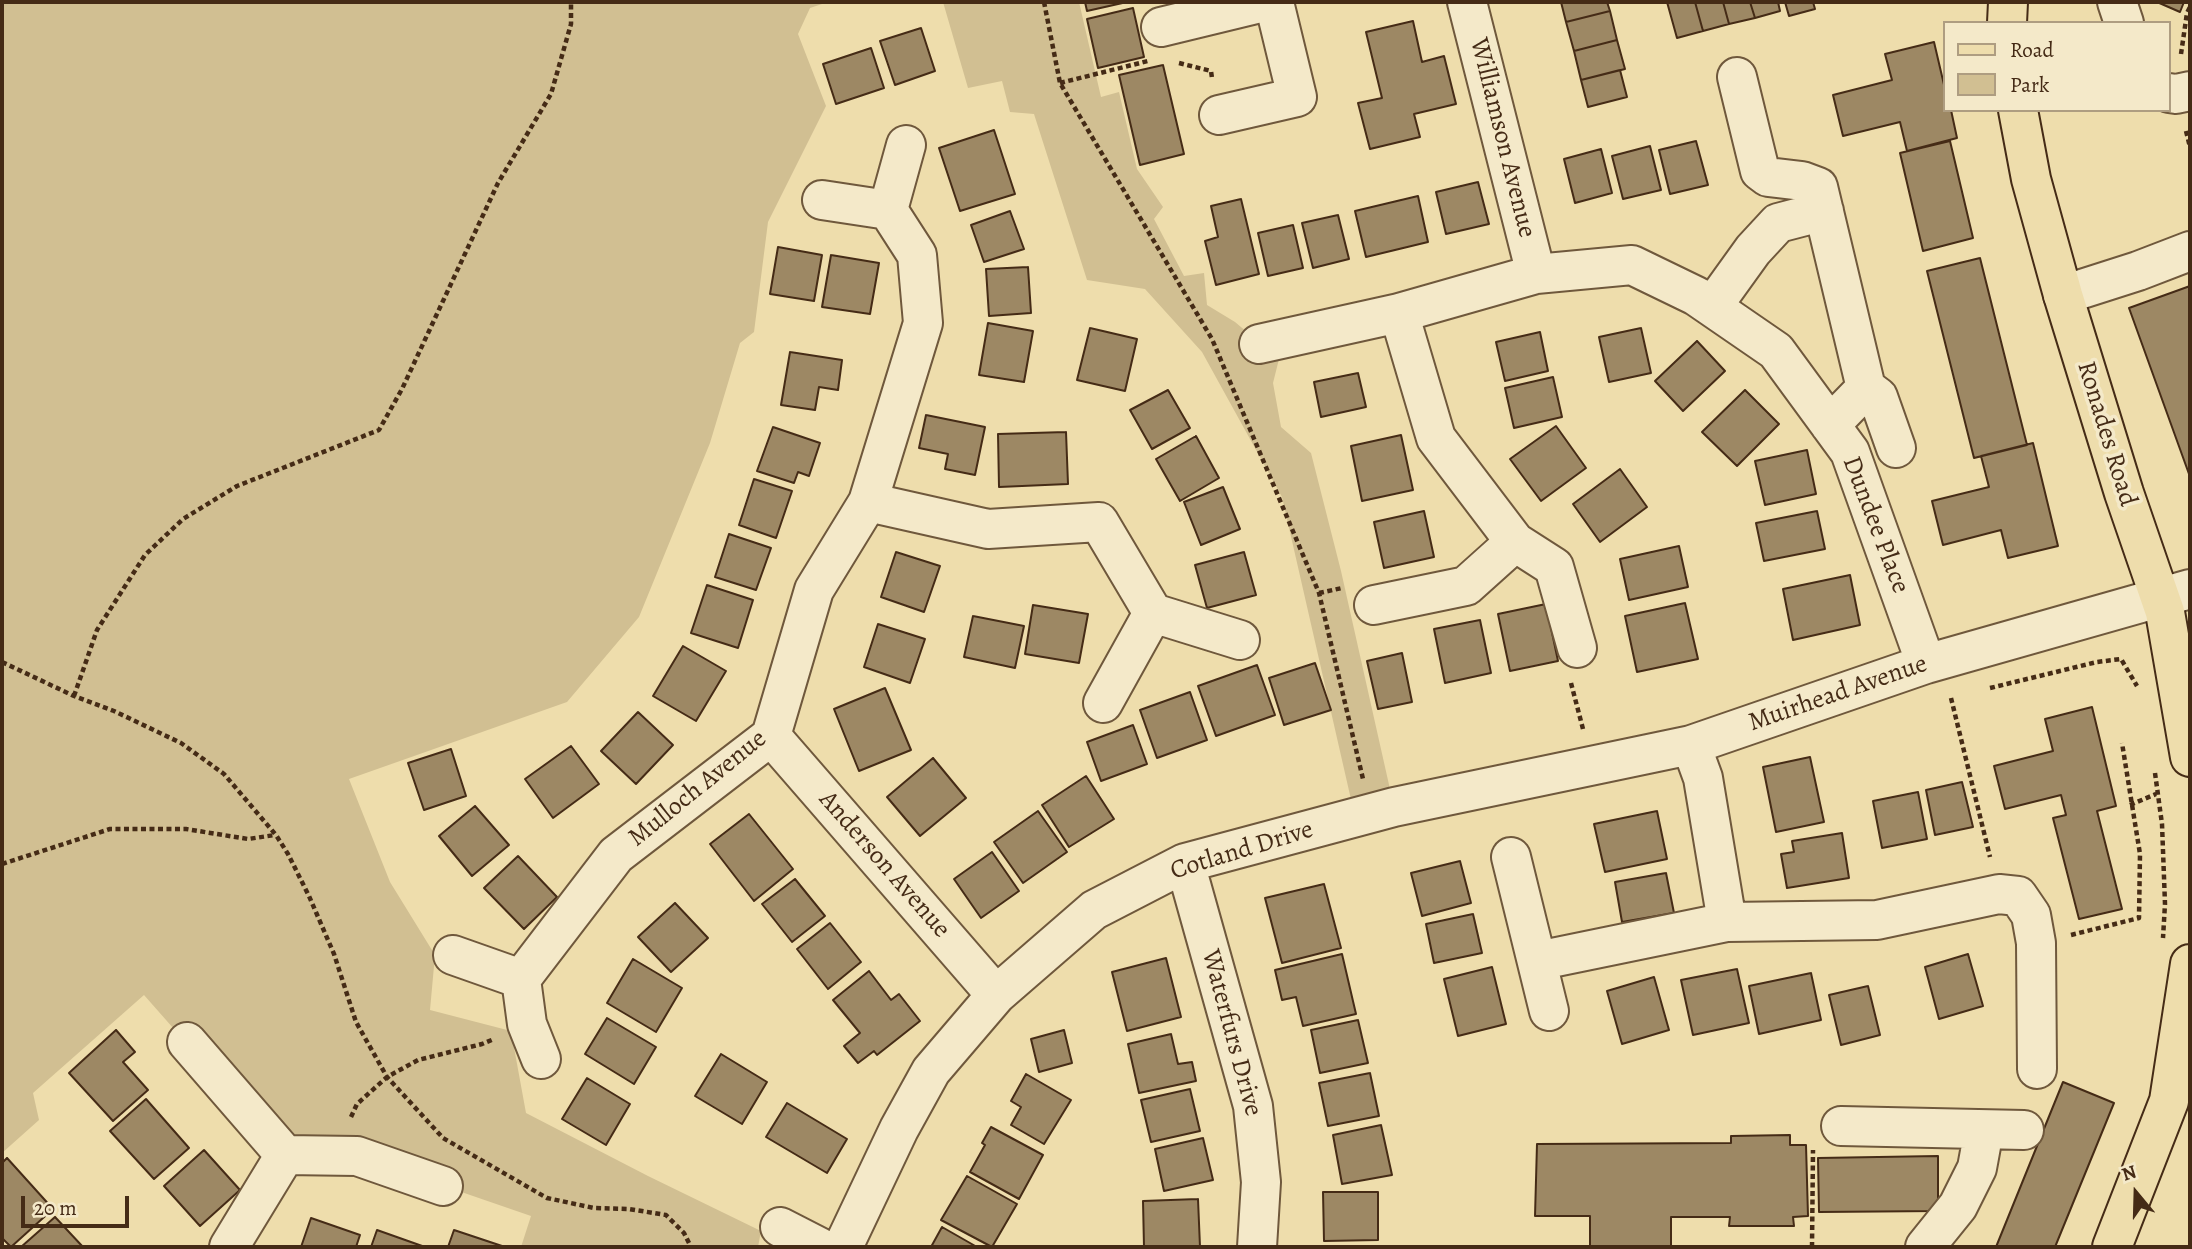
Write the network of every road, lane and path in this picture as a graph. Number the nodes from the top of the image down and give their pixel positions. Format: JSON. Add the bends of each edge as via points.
{"nodes":[{"id":1,"x":570,"y":2,"type":"edge"},
{"id":2,"x":1044,"y":2,"type":"edge"},
{"id":3,"x":1265,"y":2,"type":"edge"},
{"id":4,"x":1274,"y":2,"type":"edge"},
{"id":5,"x":1467,"y":2,"type":"edge"},
{"id":6,"x":2008,"y":2,"type":"edge"},
{"id":7,"x":2117,"y":2,"type":"edge"},
{"id":8,"x":2007,"y":21,"type":"edge"},
{"id":9,"x":2123,"y":21,"type":"edge"},
{"id":10,"x":1161,"y":27,"type":"joint"},
{"id":11,"x":1737,"y":77,"type":"dead end"},
{"id":12,"x":1060,"y":83,"type":"junction"},
{"id":13,"x":2190,"y":91,"type":"edge"},
{"id":14,"x":2171,"y":93,"type":"edge"},
{"id":15,"x":2018,"y":112,"type":"edge"},
{"id":16,"x":1219,"y":115,"type":"dead end"},
{"id":17,"x":906,"y":145,"type":"dead end"},
{"id":18,"x":822,"y":200,"type":"dead end"},
{"id":19,"x":888,"y":210,"type":"junction"},
{"id":20,"x":1824,"y":211,"type":"junction"},
{"id":21,"x":2190,"y":251,"type":"edge"},
{"id":22,"x":1536,"y":274,"type":"junction"},
{"id":23,"x":2063,"y":295,"type":"junction"},
{"id":24,"x":1712,"y":307,"type":"junction"},
{"id":25,"x":1399,"y":313,"type":"junction"},
{"id":26,"x":1259,"y":344,"type":"dead end"},
{"id":27,"x":1866,"y":388,"type":"junction"},
{"id":28,"x":1830,"y":425,"type":"junction"},
{"id":29,"x":1896,"y":448,"type":"dead end"},
{"id":30,"x":868,"y":502,"type":"junction"},
{"id":31,"x":1515,"y":542,"type":"junction"},
{"id":32,"x":2175,"y":593,"type":"edge"},
{"id":33,"x":1374,"y":606,"type":"dead end"},
{"id":34,"x":1153,"y":613,"type":"junction"},
{"id":35,"x":1240,"y":640,"type":"dead end"},
{"id":36,"x":1577,"y":648,"type":"dead end"},
{"id":37,"x":2,"y":662,"type":"edge"},
{"id":38,"x":1926,"y":664,"type":"junction"},
{"id":39,"x":1978,"y":691,"type":"dead end"},
{"id":40,"x":74,"y":696,"type":"junction"},
{"id":41,"x":2141,"y":696,"type":"dead end"},
{"id":42,"x":1939,"y":701,"type":"dead end"},
{"id":43,"x":1103,"y":703,"type":"dead end"},
{"id":44,"x":771,"y":736,"type":"junction"},
{"id":45,"x":2122,"y":743,"type":"dead end"},
{"id":46,"x":1691,"y":745,"type":"junction"},
{"id":47,"x":2190,"y":757,"type":"edge"},
{"id":48,"x":2155,"y":771,"type":"dead end"},
{"id":49,"x":2156,"y":794,"type":"junction"},
{"id":50,"x":2130,"y":805,"type":"junction"},
{"id":51,"x":1371,"y":813,"type":"junction"},
{"id":52,"x":276,"y":835,"type":"junction"},
{"id":53,"x":1511,"y":857,"type":"dead end"},
{"id":54,"x":1185,"y":863,"type":"junction"},
{"id":55,"x":2,"y":864,"type":"edge"},
{"id":56,"x":2000,"y":894,"type":"junction"},
{"id":57,"x":1727,"y":922,"type":"junction"},
{"id":58,"x":2036,"y":943,"type":"junction"},
{"id":59,"x":2176,"y":954,"type":"edge"},
{"id":60,"x":453,"y":955,"type":"dead end"},
{"id":61,"x":1537,"y":961,"type":"junction"},
{"id":62,"x":522,"y":979,"type":"junction"},
{"id":63,"x":996,"y":995,"type":"junction"},
{"id":64,"x":1549,"y":1011,"type":"dead end"},
{"id":65,"x":527,"y":1024,"type":"junction"},
{"id":66,"x":187,"y":1042,"type":"dead end"},
{"id":67,"x":541,"y":1059,"type":"dead end"},
{"id":68,"x":2037,"y":1069,"type":"dead end"},
{"id":69,"x":387,"y":1077,"type":"junction"},
{"id":70,"x":1841,"y":1126,"type":"joint"},
{"id":71,"x":1984,"y":1130,"type":"junction"},
{"id":72,"x":2024,"y":1130,"type":"dead end"},
{"id":73,"x":285,"y":1155,"type":"junction"},
{"id":74,"x":345,"y":1156,"type":"junction"},
{"id":75,"x":443,"y":1186,"type":"dead end"},
{"id":76,"x":780,"y":1227,"type":"dead end"},
{"id":77,"x":229,"y":1247,"type":"edge"},
{"id":78,"x":691,"y":1247,"type":"edge"},
{"id":79,"x":819,"y":1247,"type":"edge"},
{"id":80,"x":843,"y":1247,"type":"edge"},
{"id":81,"x":1256,"y":1247,"type":"edge"},
{"id":82,"x":1812,"y":1247,"type":"edge"},
{"id":83,"x":1925,"y":1247,"type":"edge"},
{"id":84,"x":2112,"y":1247,"type":"edge"}],
"edges":[{"from":1,"to":40,"type":"path","via":[[571,24],[551,94],[498,183],[379,430],[237,486],[183,519],[145,555],[97,630]]},
{"from":2,"to":12,"type":"path"},
{"from":3,"to":10,"type":"street"},
{"from":4,"to":16,"type":"street","via":[[1297,97]]},
{"from":5,"to":22,"type":"street","name":"Williamson Avenue"},
{"from":6,"to":8,"type":"main road"},
{"from":7,"to":9,"type":"street"},
{"from":10,"to":12,"type":"path","via":[[1161,58]]},
{"from":11,"to":20,"type":"street","via":[[1760,171],[1818,187]]},
{"from":12,"to":51,"type":"path","via":[[1212,339],[1319,593]]},
{"from":13,"to":14,"type":"street"},
{"from":15,"to":23,"type":"main road","name":"Ronades Road","via":[[2031,179]]},
{"from":17,"to":19,"type":"street"},
{"from":18,"to":19,"type":"street"},
{"from":19,"to":30,"type":"street","name":"Mulloch Avenue","via":[[917,255],[923,323]]},
{"from":20,"to":24,"type":"street","via":[[1778,223]]},
{"from":20,"to":27,"type":"street"},
{"from":21,"to":23,"type":"street"},
{"from":22,"to":24,"type":"street","name":"Dundee Place","via":[[1632,265]]},
{"from":22,"to":25,"type":"street","name":"Dundee Place"},
{"from":23,"to":32,"type":"main road","name":"Ronades Road","via":[[2123,493]]},
{"from":24,"to":28,"type":"street","name":"Dundee Place","via":[[1776,351]]},
{"from":25,"to":26,"type":"street","name":"Dundee Place"},
{"from":25,"to":31,"type":"street","via":[[1436,438]]},
{"from":27,"to":28,"type":"street"},
{"from":27,"to":29,"type":"street","via":[[1878,397]]},
{"from":28,"to":38,"type":"street","name":"Dundee Place","via":[[1850,452]]},
{"from":30,"to":34,"type":"street","via":[[988,529],[1099,522]]},
{"from":30,"to":44,"type":"street","name":"Mulloch Avenue","via":[[814,590]]},
{"from":31,"to":33,"type":"street","via":[[1466,586]]},
{"from":31,"to":36,"type":"street","via":[[1554,567]]},
{"from":32,"to":38,"type":"street","name":"Muirhead Avenue"},
{"from":32,"to":47,"type":"main road","name":"Ronades Road","via":[[2170,641]]},
{"from":34,"to":35,"type":"street"},
{"from":34,"to":43,"type":"street"},
{"from":37,"to":40,"type":"path"},
{"from":38,"to":46,"type":"street","name":"Muirhead Avenue"},
{"from":39,"to":41,"type":"path","via":[[2121,659]]},
{"from":40,"to":52,"type":"path","via":[[181,743],[224,774]]},
{"from":42,"to":56,"type":"path","via":[[1951,698]]},
{"from":44,"to":62,"type":"street","name":"Mulloch Avenue","via":[[616,855]]},
{"from":44,"to":63,"type":"street","name":"Anderson Avenue"},
{"from":45,"to":50,"type":"path"},
{"from":46,"to":51,"type":"street","name":"Cotland Drive"},
{"from":46,"to":57,"type":"street","via":[[1703,778]]},
{"from":48,"to":49,"type":"path"},
{"from":49,"to":50,"type":"path"},
{"from":49,"to":59,"type":"path","via":[[2162,824],[2165,904]]},
{"from":50,"to":58,"type":"path","via":[[2140,854],[2139,918]]},
{"from":51,"to":54,"type":"street","name":"Cotland Drive"},
{"from":52,"to":55,"type":"path","via":[[247,839],[186,829],[110,829]]},
{"from":52,"to":69,"type":"path","via":[[324,931],[356,1022]]},
{"from":53,"to":61,"type":"street"},
{"from":54,"to":63,"type":"street","name":"Cotland Drive","via":[[1094,910]]},
{"from":54,"to":81,"type":"street","name":"Waterfurs Drive","via":[[1253,1107],[1261,1182]]},
{"from":56,"to":57,"type":"street","via":[[1877,920]]},
{"from":56,"to":58,"type":"street","via":[[2018,896],[2031,915]]},
{"from":57,"to":61,"type":"street"},
{"from":58,"to":68,"type":"street"},
{"from":59,"to":84,"type":"main road","via":[[2169,1101]]},
{"from":60,"to":62,"type":"street"},
{"from":61,"to":64,"type":"street"},
{"from":62,"to":65,"type":"street"},
{"from":63,"to":80,"type":"street","name":"Cotland Drive","via":[[931,1071]]},
{"from":65,"to":67,"type":"street"},
{"from":65,"to":69,"type":"path","via":[[482,1045],[418,1059]]},
{"from":66,"to":73,"type":"street"},
{"from":69,"to":74,"type":"path","via":[[357,1104]]},
{"from":69,"to":78,"type":"path","via":[[443,1138],[505,1175],[547,1198],[666,1215]]},
{"from":70,"to":71,"type":"street"},
{"from":70,"to":82,"type":"path","via":[[1813,1141]]},
{"from":71,"to":72,"type":"street"},
{"from":71,"to":83,"type":"street","via":[[1977,1168],[1958,1206]]},
{"from":73,"to":74,"type":"street"},
{"from":73,"to":77,"type":"street"},
{"from":74,"to":75,"type":"street"},
{"from":76,"to":79,"type":"street"}]}
